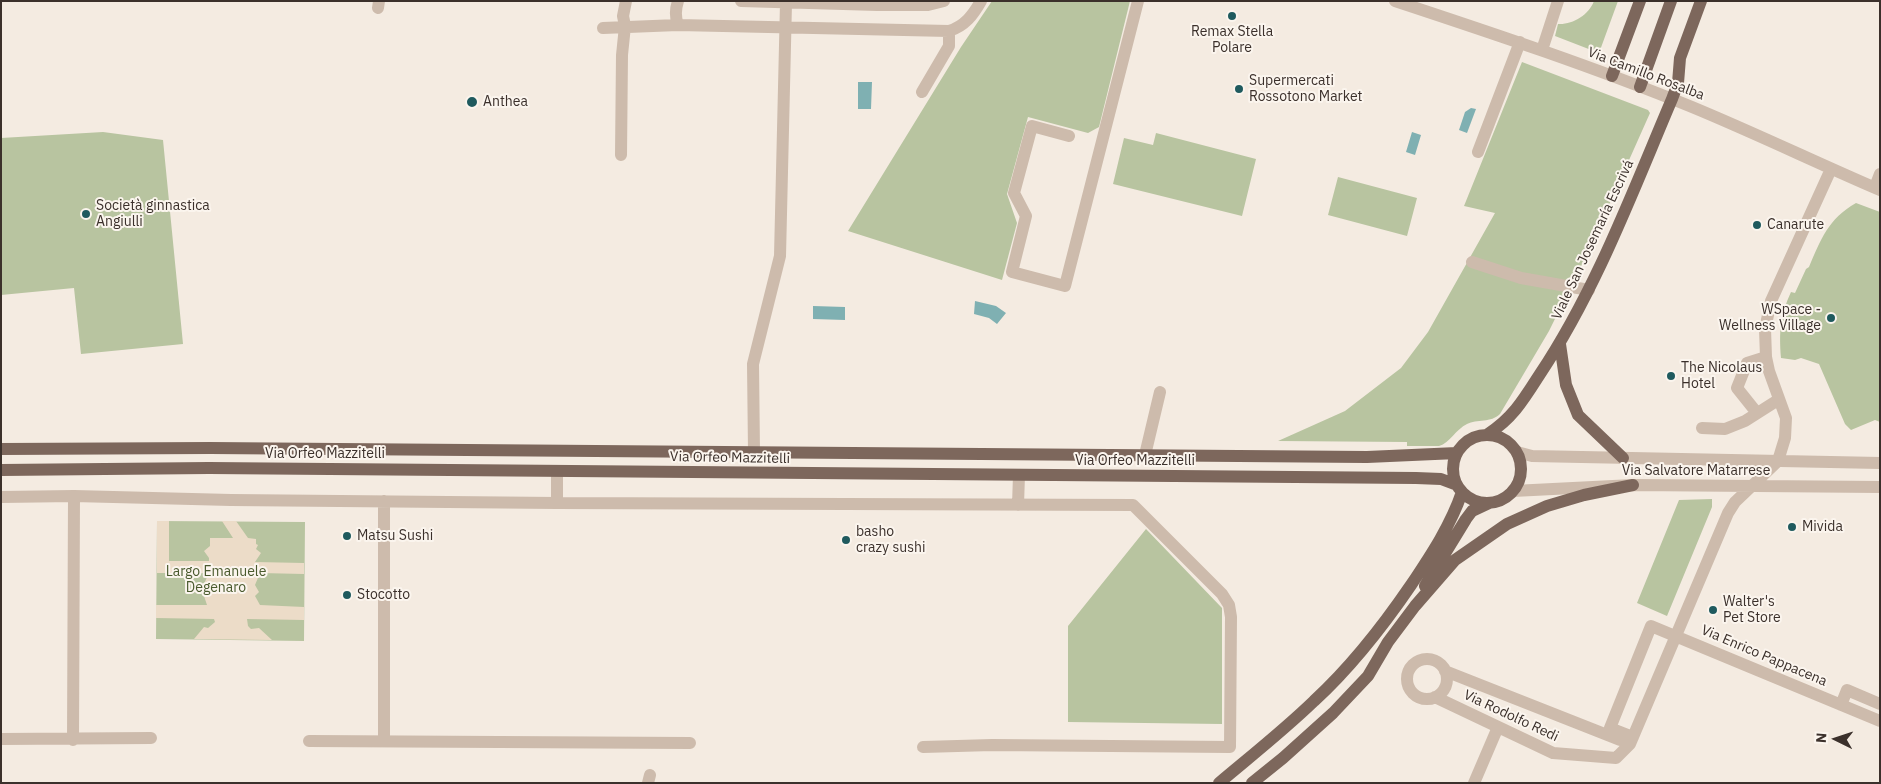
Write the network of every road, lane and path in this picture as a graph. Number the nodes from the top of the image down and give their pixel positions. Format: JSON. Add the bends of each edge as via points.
{"nodes":[{"id":1,"x":626,"y":1,"type":"edge"},
{"id":2,"x":678,"y":1,"type":"edge"},
{"id":3,"x":741,"y":1,"type":"edge"},
{"id":4,"x":944,"y":1,"type":"edge"},
{"id":5,"x":981,"y":1,"type":"edge"},
{"id":6,"x":1138,"y":1,"type":"edge"},
{"id":7,"x":1395,"y":1,"type":"edge"},
{"id":8,"x":1558,"y":1,"type":"edge"},
{"id":9,"x":1640,"y":1,"type":"edge"},
{"id":10,"x":1671,"y":1,"type":"edge"},
{"id":11,"x":1701,"y":1,"type":"edge"},
{"id":12,"x":786,"y":3,"type":"junction"},
{"id":13,"x":877,"y":5,"type":"junction"},
{"id":14,"x":678,"y":25,"type":"junction"},
{"id":15,"x":625,"y":26,"type":"junction"},
{"id":16,"x":785,"y":27,"type":"junction"},
{"id":17,"x":603,"y":28,"type":"dead end"},
{"id":18,"x":876,"y":29,"type":"junction"},
{"id":19,"x":949,"y":31,"type":"junction"},
{"id":20,"x":1520,"y":42,"type":"junction"},
{"id":21,"x":1542,"y":50,"type":"junction"},
{"id":22,"x":1612,"y":76,"type":"junction"},
{"id":23,"x":1640,"y":87,"type":"junction"},
{"id":24,"x":922,"y":92,"type":"dead end"},
{"id":25,"x":1672,"y":100,"type":"junction"},
{"id":26,"x":1069,"y":136,"type":"dead end"},
{"id":27,"x":1478,"y":152,"type":"dead end"},
{"id":28,"x":621,"y":155,"type":"dead end"},
{"id":29,"x":1831,"y":169,"type":"junction"},
{"id":30,"x":1880,"y":174,"type":"edge"},
{"id":31,"x":1877,"y":188,"type":"edge"},
{"id":32,"x":1472,"y":262,"type":"dead end"},
{"id":33,"x":1589,"y":290,"type":"junction"},
{"id":34,"x":1560,"y":344,"type":"junction"},
{"id":35,"x":1766,"y":357,"type":"junction"},
{"id":36,"x":1160,"y":392,"type":"dead end"},
{"id":37,"x":1778,"y":400,"type":"junction"},
{"id":38,"x":1515,"y":412,"type":"junction"},
{"id":39,"x":1757,"y":413,"type":"junction"},
{"id":40,"x":1702,"y":428,"type":"dead end"},
{"id":41,"x":1488,"y":434,"type":"junction"},
{"id":42,"x":210,"y":448,"type":"junction"},
{"id":43,"x":1,"y":449,"type":"edge"},
{"id":44,"x":252,"y":449,"type":"junction"},
{"id":45,"x":1515,"y":449,"type":"junction"},
{"id":46,"x":754,"y":452,"type":"junction"},
{"id":47,"x":785,"y":453,"type":"junction"},
{"id":48,"x":825,"y":453,"type":"junction"},
{"id":49,"x":1457,"y":453,"type":"junction"},
{"id":50,"x":1145,"y":455,"type":"junction"},
{"id":51,"x":1622,"y":458,"type":"junction"},
{"id":52,"x":1778,"y":461,"type":"junction"},
{"id":53,"x":1880,"y":463,"type":"edge"},
{"id":54,"x":209,"y":468,"type":"junction"},
{"id":55,"x":251,"y":469,"type":"junction"},
{"id":56,"x":1,"y":470,"type":"edge"},
{"id":57,"x":558,"y":471,"type":"junction"},
{"id":58,"x":786,"y":473,"type":"junction"},
{"id":59,"x":825,"y":474,"type":"junction"},
{"id":60,"x":1019,"y":475,"type":"junction"},
{"id":61,"x":1633,"y":484,"type":"junction"},
{"id":62,"x":1752,"y":486,"type":"junction"},
{"id":63,"x":1880,"y":487,"type":"edge"},
{"id":64,"x":1460,"y":488,"type":"junction"},
{"id":65,"x":1513,"y":491,"type":"junction"},
{"id":66,"x":74,"y":496,"type":"junction"},
{"id":67,"x":1,"y":497,"type":"edge"},
{"id":68,"x":384,"y":501,"type":"junction"},
{"id":69,"x":1492,"y":502,"type":"junction"},
{"id":70,"x":557,"y":503,"type":"junction"},
{"id":71,"x":1018,"y":506,"type":"junction"},
{"id":72,"x":1415,"y":606,"type":"junction"},
{"id":73,"x":1676,"y":636,"type":"junction"},
{"id":74,"x":1445,"y":671,"type":"junction"},
{"id":75,"x":1435,"y":697,"type":"junction"},
{"id":76,"x":1880,"y":704,"type":"edge"},
{"id":77,"x":1841,"y":705,"type":"junction"},
{"id":78,"x":1880,"y":721,"type":"edge"},
{"id":79,"x":1498,"y":727,"type":"junction"},
{"id":80,"x":151,"y":738,"type":"dead end"},
{"id":81,"x":1,"y":739,"type":"edge"},
{"id":82,"x":73,"y":740,"type":"junction"},
{"id":83,"x":384,"y":740,"type":"junction"},
{"id":84,"x":1631,"y":740,"type":"junction"},
{"id":85,"x":309,"y":741,"type":"dead end"},
{"id":86,"x":690,"y":743,"type":"dead end"},
{"id":87,"x":923,"y":747,"type":"dead end"},
{"id":88,"x":1219,"y":783,"type":"edge"},
{"id":89,"x":1252,"y":783,"type":"edge"},
{"id":90,"x":1474,"y":783,"type":"edge"}],
"edges":[{"from":1,"to":15,"type":"street"},
{"from":2,"to":14,"type":"street"},
{"from":3,"to":12,"type":"street"},
{"from":4,"to":13,"type":"street","via":[[928,5]]},
{"from":5,"to":19,"type":"street","via":[[973,16]]},
{"from":6,"to":26,"type":"street","via":[[1065,286],[1012,272],[1026,216],[1014,193],[1032,126]]},
{"from":7,"to":20,"type":"street","name":"Via Camillo Rosalba"},
{"from":8,"to":21,"type":"street"},
{"from":9,"to":22,"type":"main road"},
{"from":10,"to":23,"type":"main road"},
{"from":11,"to":25,"type":"main road","name":"Viale San Josemaría Escrivá","via":[[1680,58],[1678,84]]},
{"from":12,"to":13,"type":"street"},
{"from":12,"to":16,"type":"street"},
{"from":13,"to":18,"type":"street"},
{"from":14,"to":15,"type":"street"},
{"from":14,"to":16,"type":"street"},
{"from":15,"to":17,"type":"street"},
{"from":15,"to":28,"type":"street"},
{"from":16,"to":18,"type":"street"},
{"from":16,"to":46,"type":"street","via":[[780,256],[753,364]]},
{"from":18,"to":19,"type":"street"},
{"from":19,"to":24,"type":"street","via":[[949,46]]},
{"from":20,"to":21,"type":"street","name":"Via Camillo Rosalba"},
{"from":20,"to":27,"type":"street"},
{"from":21,"to":22,"type":"street","name":"Via Camillo Rosalba"},
{"from":22,"to":23,"type":"street","name":"Via Camillo Rosalba"},
{"from":23,"to":25,"type":"street","name":"Via Camillo Rosalba"},
{"from":25,"to":29,"type":"street","name":"Via Camillo Rosalba"},
{"from":25,"to":33,"type":"main road","name":"Viale San Josemaría Escrivá"},
{"from":29,"to":31,"type":"street","name":"Via Camillo Rosalba"},
{"from":29,"to":35,"type":"street","via":[[1771,301],[1765,329]]},
{"from":30,"to":31,"type":"street"},
{"from":32,"to":33,"type":"street","via":[[1521,278]]},
{"from":33,"to":34,"type":"main road","name":"Viale San Josemaría Escrivá"},
{"from":34,"to":38,"type":"main road","name":"Viale San Josemaría Escrivá"},
{"from":34,"to":51,"type":"main road","via":[[1566,385],[1578,415]]},
{"from":35,"to":37,"type":"street"},
{"from":35,"to":39,"type":"street","via":[[1747,363],[1737,388]]},
{"from":36,"to":50,"type":"street"},
{"from":37,"to":39,"type":"street"},
{"from":37,"to":52,"type":"street","via":[[1786,418],[1785,438]]},
{"from":38,"to":41,"type":"main road"},
{"from":38,"to":45,"type":"main road","via":[[1511,430]]},
{"from":39,"to":40,"type":"street","via":[[1746,421],[1725,428]]},
{"from":41,"to":45,"type":"main road","via":[[1506,440]]},
{"from":41,"to":49,"type":"main road","via":[[1473,437]]},
{"from":42,"to":43,"type":"main road","name":"Via Orfeo Mazzitelli"},
{"from":42,"to":44,"type":"main road","name":"Via Orfeo Mazzitelli"},
{"from":42,"to":54,"type":"main road","via":[[213,464]]},
{"from":44,"to":46,"type":"main road","name":"Via Orfeo Mazzitelli"},
{"from":44,"to":55,"type":"main road","via":[[248,460]]},
{"from":45,"to":51,"type":"street","name":"Via Salvatore Matarrese","via":[[1532,456]]},
{"from":45,"to":65,"type":"main road","via":[[1520,460],[1520,476]]},
{"from":46,"to":47,"type":"main road","name":"Via Orfeo Mazzitelli"},
{"from":47,"to":48,"type":"main road","name":"Via Orfeo Mazzitelli"},
{"from":47,"to":58,"type":"main road"},
{"from":48,"to":50,"type":"main road","name":"Via Orfeo Mazzitelli"},
{"from":48,"to":59,"type":"main road","via":[[822,467]]},
{"from":49,"to":50,"type":"main road","name":"Via Orfeo Mazzitelli","via":[[1367,457]]},
{"from":49,"to":64,"type":"main road","via":[[1453,469]]},
{"from":51,"to":52,"type":"street","name":"Via Salvatore Matarrese"},
{"from":52,"to":53,"type":"street","name":"Via Salvatore Matarrese"},
{"from":52,"to":62,"type":"street"},
{"from":54,"to":55,"type":"main road","name":"Via Orfeo Mazzitelli"},
{"from":54,"to":56,"type":"main road","name":"Via Orfeo Mazzitelli"},
{"from":55,"to":57,"type":"main road","name":"Via Orfeo Mazzitelli"},
{"from":57,"to":58,"type":"main road","name":"Via Orfeo Mazzitelli"},
{"from":57,"to":70,"type":"street"},
{"from":58,"to":59,"type":"main road","name":"Via Orfeo Mazzitelli"},
{"from":59,"to":60,"type":"main road","name":"Via Orfeo Mazzitelli"},
{"from":60,"to":64,"type":"main road","name":"Via Orfeo Mazzitelli","via":[[1416,478],[1441,479]]},
{"from":60,"to":71,"type":"street"},
{"from":61,"to":62,"type":"street","name":"Via Salvatore Matarrese"},
{"from":61,"to":65,"type":"street","name":"Via Salvatore Matarrese"},
{"from":61,"to":72,"type":"main road","via":[[1547,506],[1508,524],[1454,560]]},
{"from":62,"to":63,"type":"street","name":"Via Salvatore Matarrese"},
{"from":62,"to":73,"type":"street","via":[[1728,513]]},
{"from":64,"to":69,"type":"main road","via":[[1475,500]]},
{"from":64,"to":88,"type":"main road","via":[[1456,510],[1423,567],[1350,664],[1314,701]]},
{"from":65,"to":69,"type":"main road"},
{"from":66,"to":67,"type":"street"},
{"from":66,"to":68,"type":"street"},
{"from":66,"to":82,"type":"street"},
{"from":68,"to":70,"type":"street"},
{"from":68,"to":83,"type":"street"},
{"from":69,"to":72,"type":"main road","via":[[1472,511],[1466,519]]},
{"from":70,"to":71,"type":"street"},
{"from":71,"to":87,"type":"street","via":[[1134,505],[1222,594],[1231,616],[1230,747]]},
{"from":72,"to":89,"type":"main road","via":[[1368,676],[1333,713]]},
{"from":73,"to":77,"type":"street","name":"Via Enrico Pappacena"},
{"from":73,"to":84,"type":"street"},
{"from":73,"to":84,"type":"street","via":[[1651,626],[1610,728]]},
{"from":74,"to":75,"type":"street","via":[[1446,683]]},
{"from":74,"to":75,"type":"street","name":"Via Rodolfo Redi","via":[[1435,661],[1422,660],[1408,673],[1411,692],[1422,699]]},
{"from":74,"to":84,"type":"street","name":"Via Rodolfo Redi"},
{"from":75,"to":79,"type":"street","name":"Via Rodolfo Redi"},
{"from":76,"to":77,"type":"street","via":[[1847,690]]},
{"from":77,"to":78,"type":"street","name":"Via Enrico Pappacena"},
{"from":79,"to":84,"type":"street","name":"Via Rodolfo Redi","via":[[1553,753],[1616,758]]},
{"from":79,"to":90,"type":"street"},
{"from":80,"to":82,"type":"street"},
{"from":81,"to":82,"type":"street"},
{"from":83,"to":85,"type":"street"},
{"from":83,"to":86,"type":"street"}]}
